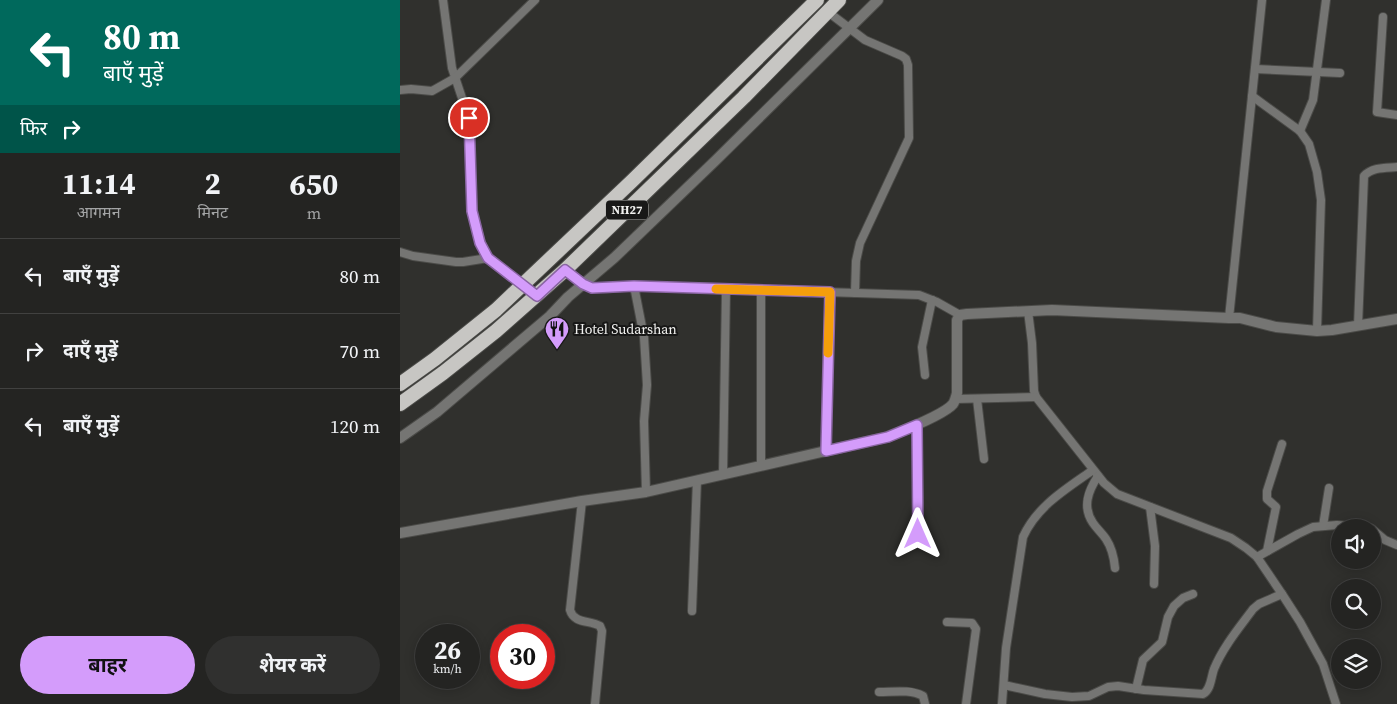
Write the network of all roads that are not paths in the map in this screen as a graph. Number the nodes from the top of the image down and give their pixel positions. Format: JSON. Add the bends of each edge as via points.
{"nodes":[{"id":1,"x":443,"y":0,"type":"edge"},
{"id":2,"x":535,"y":0,"type":"edge"},
{"id":3,"x":816,"y":0,"type":"edge"},
{"id":4,"x":840,"y":0,"type":"edge"},
{"id":5,"x":878,"y":0,"type":"edge"},
{"id":6,"x":1262,"y":0,"type":"edge"},
{"id":7,"x":1326,"y":0,"type":"edge"},
{"id":8,"x":828,"y":12,"type":"junction"},
{"id":9,"x":1382,"y":17,"type":"dead end"},
{"id":10,"x":849,"y":28,"type":"junction"},
{"id":11,"x":1255,"y":69,"type":"junction"},
{"id":12,"x":1317,"y":72,"type":"junction"},
{"id":13,"x":1340,"y":73,"type":"dead end"},
{"id":14,"x":455,"y":78,"type":"junction"},
{"id":15,"x":400,"y":90,"type":"edge"},
{"id":16,"x":1252,"y":96,"type":"junction"},
{"id":17,"x":1397,"y":114,"type":"edge"},
{"id":18,"x":1300,"y":131,"type":"junction"},
{"id":19,"x":1397,"y":167,"type":"edge"},
{"id":20,"x":400,"y":252,"type":"edge"},
{"id":21,"x":488,"y":258,"type":"junction"},
{"id":22,"x":565,"y":270,"type":"junction"},
{"id":23,"x":583,"y":284,"type":"junction"},
{"id":24,"x":523,"y":285,"type":"junction"},
{"id":25,"x":634,"y":286,"type":"junction"},
{"id":26,"x":726,"y":289,"type":"junction"},
{"id":27,"x":761,"y":290,"type":"junction"},
{"id":28,"x":830,"y":292,"type":"junction"},
{"id":29,"x":855,"y":293,"type":"junction"},
{"id":30,"x":537,"y":296,"type":"junction"},
{"id":31,"x":932,"y":300,"type":"junction"},
{"id":32,"x":1028,"y":311,"type":"junction"},
{"id":33,"x":960,"y":316,"type":"junction"},
{"id":34,"x":1229,"y":318,"type":"junction"},
{"id":35,"x":1397,"y":319,"type":"edge"},
{"id":36,"x":1358,"y":326,"type":"junction"},
{"id":37,"x":1317,"y":331,"type":"junction"},
{"id":38,"x":925,"y":375,"type":"dead end"},
{"id":39,"x":400,"y":384,"type":"edge"},
{"id":40,"x":1036,"y":397,"type":"junction"},
{"id":41,"x":977,"y":399,"type":"junction"},
{"id":42,"x":955,"y":400,"type":"junction"},
{"id":43,"x":400,"y":404,"type":"edge"},
{"id":44,"x":917,"y":425,"type":"junction"},
{"id":45,"x":400,"y":438,"type":"edge"},
{"id":46,"x":1282,"y":444,"type":"dead end"},
{"id":47,"x":826,"y":451,"type":"junction"},
{"id":48,"x":984,"y":459,"type":"dead end"},
{"id":49,"x":761,"y":466,"type":"junction"},
{"id":50,"x":1096,"y":473,"type":"junction"},
{"id":51,"x":723,"y":475,"type":"junction"},
{"id":52,"x":697,"y":480,"type":"junction"},
{"id":53,"x":1329,"y":488,"type":"dead end"},
{"id":54,"x":646,"y":492,"type":"junction"},
{"id":55,"x":582,"y":502,"type":"junction"},
{"id":56,"x":1150,"y":507,"type":"junction"},
{"id":57,"x":1331,"y":525,"type":"edge"},
{"id":58,"x":1323,"y":526,"type":"junction"},
{"id":59,"x":400,"y":533,"type":"edge"},
{"id":60,"x":918,"y":534,"type":"dead end"},
{"id":61,"x":1381,"y":536,"type":"edge"},
{"id":62,"x":1397,"y":545,"type":"edge"},
{"id":63,"x":1267,"y":551,"type":"junction"},
{"id":64,"x":1257,"y":557,"type":"junction"},
{"id":65,"x":1115,"y":568,"type":"dead end"},
{"id":66,"x":1154,"y":584,"type":"dead end"},
{"id":67,"x":1193,"y":594,"type":"dead end"},
{"id":68,"x":1282,"y":594,"type":"junction"},
{"id":69,"x":692,"y":611,"type":"dead end"},
{"id":70,"x":947,"y":622,"type":"dead end"},
{"id":71,"x":1004,"y":685,"type":"junction"},
{"id":72,"x":1136,"y":689,"type":"junction"},
{"id":73,"x":879,"y":692,"type":"dead end"},
{"id":74,"x":1084,"y":700,"type":"edge"},
{"id":75,"x":595,"y":704,"type":"edge"},
{"id":76,"x":926,"y":704,"type":"edge"},
{"id":77,"x":966,"y":704,"type":"edge"},
{"id":78,"x":1002,"y":704,"type":"edge"},
{"id":79,"x":1336,"y":704,"type":"edge"}],
"edges":[{"from":1,"to":14,"type":"street"},
{"from":2,"to":14,"type":"street"},
{"from":3,"to":24,"type":"highway","number":"NH27"},
{"from":4,"to":8,"type":"highway","number":"NH27"},
{"from":5,"to":10,"type":"street"},
{"from":6,"to":11,"type":"street"},
{"from":7,"to":12,"type":"street"},
{"from":8,"to":10,"type":"street"},
{"from":8,"to":22,"type":"highway","number":"NH27"},
{"from":9,"to":17,"type":"street","via":[[1377,112]]},
{"from":10,"to":23,"type":"street","via":[[715,161]]},
{"from":10,"to":29,"type":"street","via":[[870,43],[902,56],[908,65],[908,138],[860,243]]},
{"from":11,"to":12,"type":"street"},
{"from":11,"to":16,"type":"street"},
{"from":12,"to":13,"type":"street"},
{"from":12,"to":18,"type":"street","via":[[1313,100]]},
{"from":14,"to":15,"type":"street","via":[[432,91]]},
{"from":14,"to":21,"type":"street","via":[[469,118],[472,211],[480,243]]},
{"from":16,"to":18,"type":"street"},
{"from":16,"to":34,"type":"street"},
{"from":18,"to":37,"type":"street","via":[[1309,144],[1321,200]]},
{"from":19,"to":36,"type":"street","via":[[1370,170],[1364,176]]},
{"from":20,"to":21,"type":"street","via":[[456,262]]},
{"from":21,"to":24,"type":"street"},
{"from":22,"to":23,"type":"street"},
{"from":22,"to":30,"type":"highway","number":"NH27"},
{"from":23,"to":25,"type":"street","via":[[592,288]]},
{"from":23,"to":45,"type":"street","via":[[438,412]]},
{"from":24,"to":30,"type":"street"},
{"from":24,"to":39,"type":"highway","number":"NH27","via":[[496,310]]},
{"from":25,"to":26,"type":"street"},
{"from":25,"to":54,"type":"street","via":[[643,329],[646,366]]},
{"from":26,"to":27,"type":"street"},
{"from":26,"to":51,"type":"street"},
{"from":27,"to":28,"type":"street"},
{"from":27,"to":49,"type":"street"},
{"from":28,"to":29,"type":"street"},
{"from":28,"to":47,"type":"street"},
{"from":29,"to":31,"type":"street","via":[[919,295]]},
{"from":30,"to":43,"type":"highway","number":"NH27","via":[[443,374]]},
{"from":31,"to":33,"type":"street"},
{"from":31,"to":38,"type":"street","via":[[922,348]]},
{"from":32,"to":33,"type":"street"},
{"from":32,"to":34,"type":"street"},
{"from":32,"to":40,"type":"street"},
{"from":33,"to":42,"type":"street","via":[[956,326]]},
{"from":34,"to":37,"type":"street"},
{"from":35,"to":36,"type":"street"},
{"from":36,"to":37,"type":"street"},
{"from":40,"to":41,"type":"street"},
{"from":40,"to":50,"type":"street"},
{"from":41,"to":42,"type":"street"},
{"from":41,"to":48,"type":"street"},
{"from":42,"to":44,"type":"street","via":[[948,408]]},
{"from":44,"to":47,"type":"street","via":[[888,437]]},
{"from":44,"to":60,"type":"street"},
{"from":46,"to":63,"type":"street","via":[[1267,491],[1267,499],[1276,507]]},
{"from":47,"to":49,"type":"street"},
{"from":49,"to":51,"type":"street"},
{"from":50,"to":56,"type":"street","via":[[1117,494]]},
{"from":50,"to":65,"type":"street","via":[[1086,506],[1092,522],[1112,550]]},
{"from":50,"to":71,"type":"street","via":[[1051,500],[1028,524],[1023,536],[1010,620]]},
{"from":51,"to":52,"type":"street"},
{"from":52,"to":54,"type":"street"},
{"from":52,"to":69,"type":"street"},
{"from":53,"to":58,"type":"street"},
{"from":54,"to":55,"type":"street"},
{"from":55,"to":59,"type":"street"},
{"from":55,"to":75,"type":"street","via":[[570,610],[575,619],[596,623],[602,632]]},
{"from":56,"to":64,"type":"street","via":[[1230,538]]},
{"from":56,"to":66,"type":"street","via":[[1155,546]]},
{"from":57,"to":58,"type":"street"},
{"from":58,"to":63,"type":"street","via":[[1307,529]]},
{"from":61,"to":62,"type":"street"},
{"from":63,"to":64,"type":"street"},
{"from":64,"to":68,"type":"street"},
{"from":67,"to":72,"type":"street","via":[[1174,606],[1162,642],[1143,660]]},
{"from":68,"to":72,"type":"street","via":[[1253,609],[1223,652],[1206,692]]},
{"from":68,"to":79,"type":"street","via":[[1323,664]]},
{"from":70,"to":77,"type":"street","via":[[972,623],[976,629]]},
{"from":71,"to":74,"type":"street"},
{"from":71,"to":78,"type":"street"},
{"from":72,"to":74,"type":"street","via":[[1108,687]]},
{"from":73,"to":76,"type":"street","via":[[918,694],[923,696]]}]}
